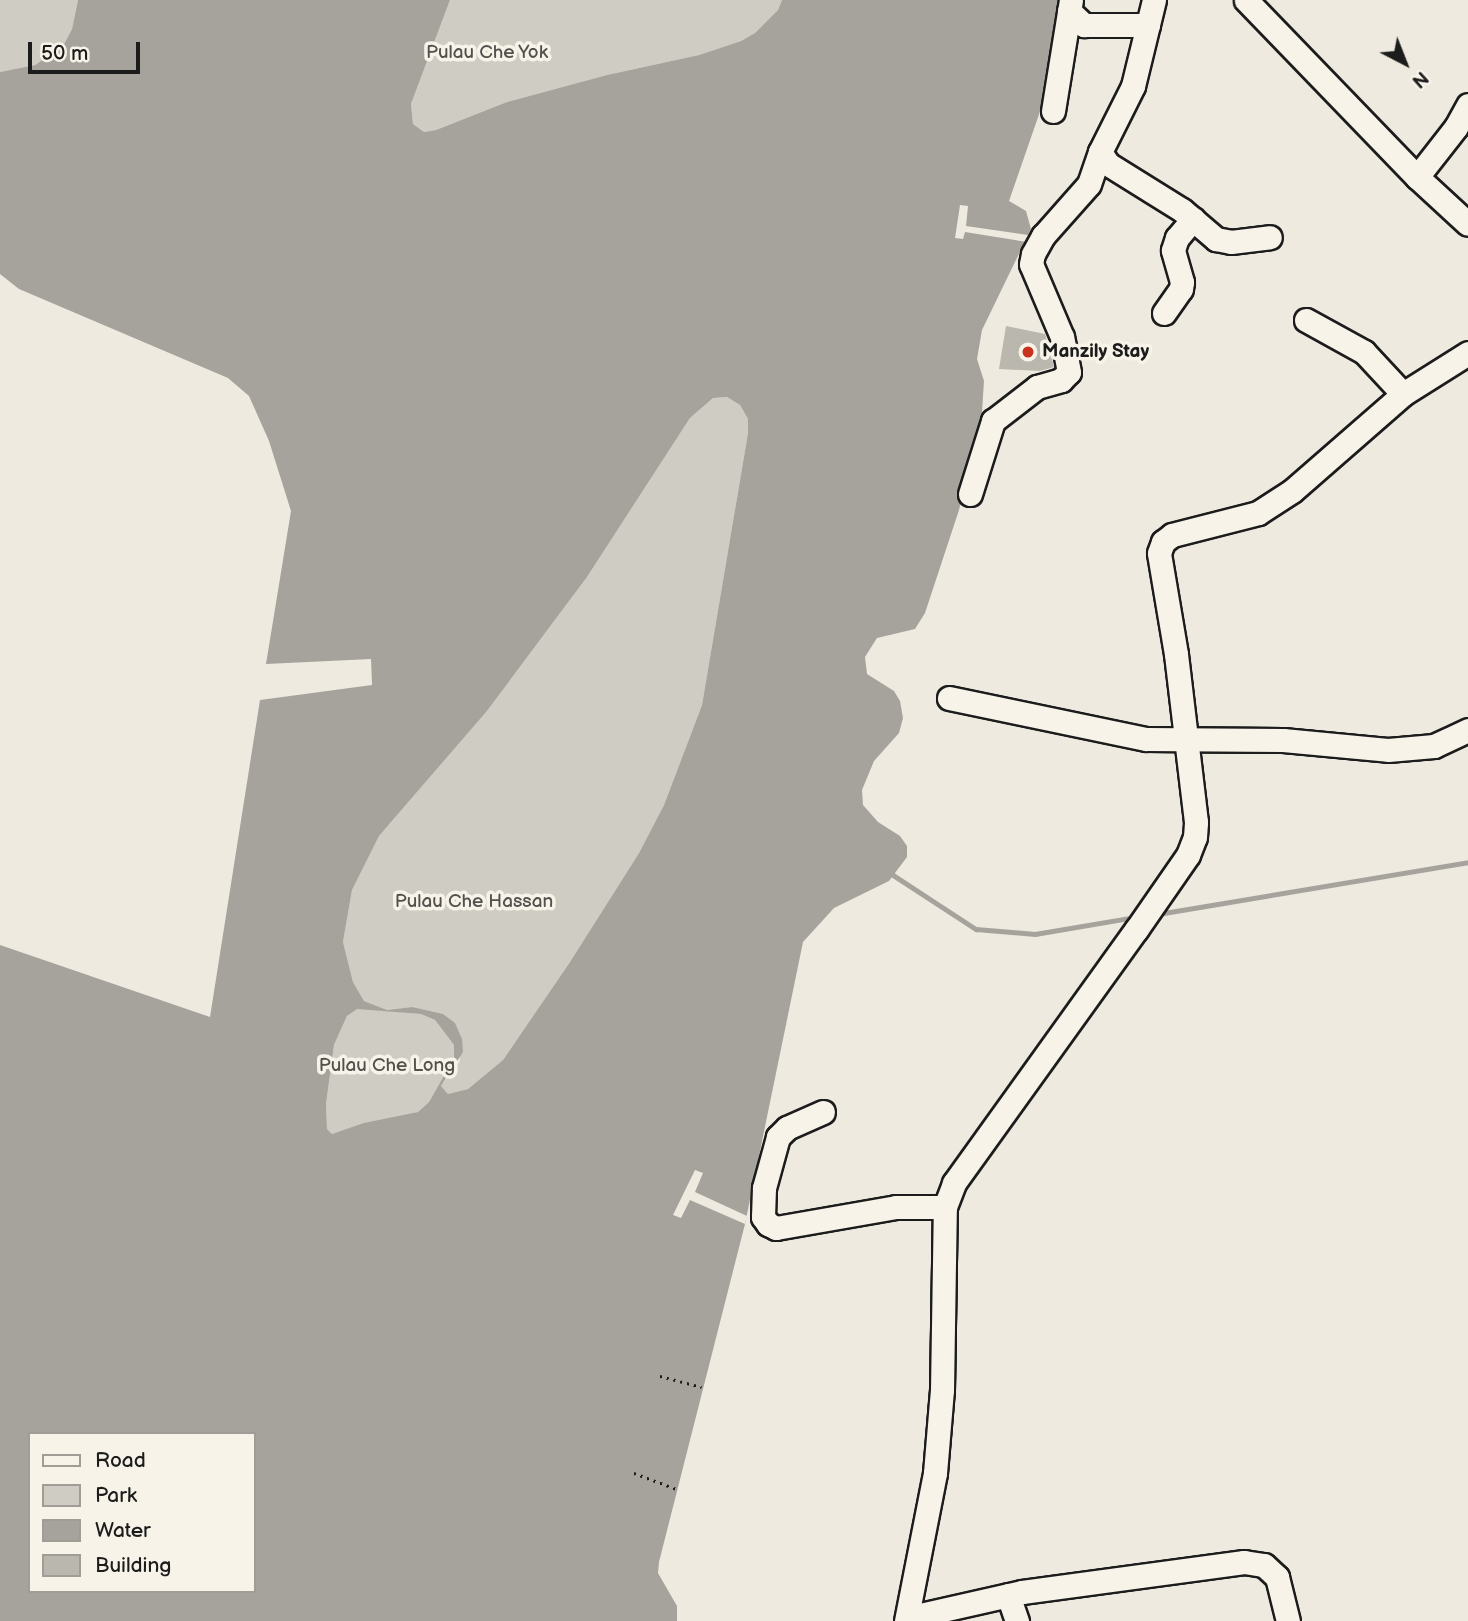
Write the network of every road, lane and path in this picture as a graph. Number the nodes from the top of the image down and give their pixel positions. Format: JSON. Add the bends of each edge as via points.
{"nodes":[{"id":1,"x":1154,"y":0,"type":"edge"},
{"id":2,"x":1246,"y":0,"type":"edge"},
{"id":3,"x":1070,"y":5,"type":"edge"},
{"id":4,"x":1148,"y":25,"type":"junction"},
{"id":5,"x":1468,"y":105,"type":"edge"},
{"id":6,"x":1053,"y":111,"type":"dead end"},
{"id":7,"x":1100,"y":152,"type":"junction"},
{"id":8,"x":1417,"y":177,"type":"junction"},
{"id":9,"x":1193,"y":219,"type":"junction"},
{"id":10,"x":1468,"y":224,"type":"edge"},
{"id":11,"x":1270,"y":237,"type":"dead end"},
{"id":12,"x":1164,"y":313,"type":"dead end"},
{"id":13,"x":1306,"y":320,"type":"dead end"},
{"id":14,"x":1468,"y":352,"type":"edge"},
{"id":15,"x":1404,"y":394,"type":"junction"},
{"id":16,"x":970,"y":494,"type":"dead end"},
{"id":17,"x":950,"y":698,"type":"dead end"},
{"id":18,"x":1468,"y":730,"type":"edge"},
{"id":19,"x":1184,"y":740,"type":"junction"},
{"id":20,"x":823,"y":1112,"type":"dead end"},
{"id":21,"x":945,"y":1207,"type":"junction"},
{"id":22,"x":660,"y":1376,"type":"dead end"},
{"id":23,"x":702,"y":1388,"type":"dead end"},
{"id":24,"x":634,"y":1473,"type":"dead end"},
{"id":25,"x":678,"y":1490,"type":"dead end"},
{"id":26,"x":1008,"y":1595,"type":"junction"},
{"id":27,"x":907,"y":1620,"type":"edge"},
{"id":28,"x":1017,"y":1621,"type":"edge"},
{"id":29,"x":1288,"y":1621,"type":"edge"}],
"edges":[{"from":1,"to":4,"type":"street"},
{"from":2,"to":8,"type":"street"},
{"from":3,"to":4,"type":"street","via":[[1084,25]]},
{"from":3,"to":6,"type":"street"},
{"from":4,"to":7,"type":"street","via":[[1133,86]]},
{"from":5,"to":8,"type":"street"},
{"from":7,"to":9,"type":"street","via":[[1108,164]]},
{"from":7,"to":16,"type":"street","via":[[1089,184],[1043,236],[1031,264],[1062,337],[1069,372],[1061,380],[1031,391],[993,421]]},
{"from":8,"to":10,"type":"street"},
{"from":9,"to":11,"type":"street","via":[[1222,242]]},
{"from":9,"to":12,"type":"street","via":[[1173,250],[1182,282]]},
{"from":13,"to":15,"type":"street","via":[[1364,352]]},
{"from":14,"to":15,"type":"street"},
{"from":15,"to":19,"type":"street","via":[[1292,491],[1258,513],[1172,535],[1163,542],[1159,553]]},
{"from":17,"to":19,"type":"street","via":[[1146,738]]},
{"from":18,"to":19,"type":"street","via":[[1434,746],[1388,750],[1283,740]]},
{"from":19,"to":21,"type":"street","via":[[1196,822],[1188,855],[954,1183]]},
{"from":20,"to":21,"type":"street","via":[[787,1128],[779,1137],[764,1188],[763,1217],[775,1228],[896,1207]]},
{"from":21,"to":27,"type":"street","via":[[942,1390],[935,1473]]},
{"from":22,"to":23,"type":"path"},
{"from":24,"to":25,"type":"path"},
{"from":26,"to":27,"type":"street"},
{"from":26,"to":28,"type":"street"},
{"from":26,"to":29,"type":"street","via":[[1244,1562],[1264,1565],[1277,1577]]}]}
